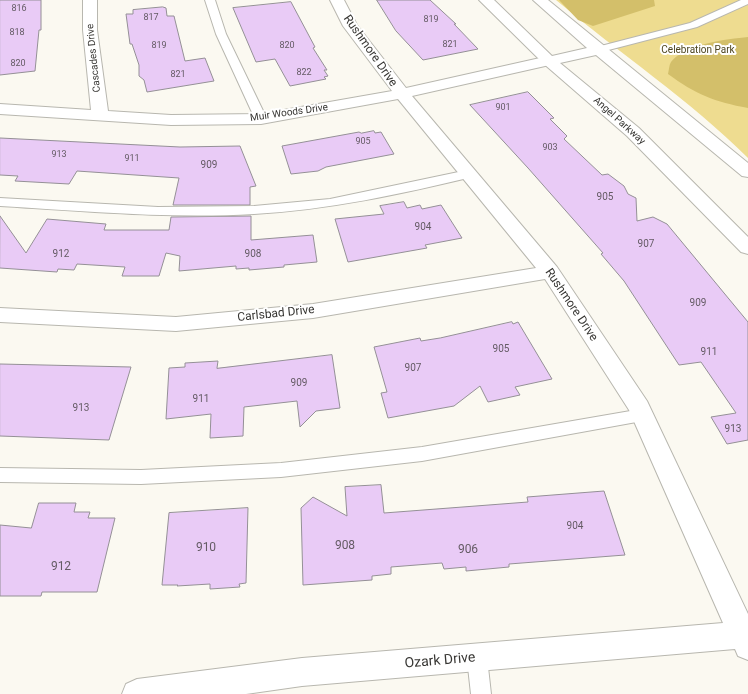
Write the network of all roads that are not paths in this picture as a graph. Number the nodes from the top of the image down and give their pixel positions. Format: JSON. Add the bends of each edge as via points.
{"nodes":[{"id":1,"x":90,"y":0,"type":"edge"},
{"id":2,"x":210,"y":0,"type":"edge"},
{"id":3,"x":337,"y":0,"type":"edge"},
{"id":4,"x":486,"y":0,"type":"edge"},
{"id":5,"x":540,"y":0,"type":"edge"},
{"id":6,"x":748,"y":0,"type":"edge"},
{"id":7,"x":597,"y":50,"type":"junction"},
{"id":8,"x":549,"y":61,"type":"junction"},
{"id":9,"x":402,"y":94,"type":"junction"},
{"id":10,"x":0,"y":109,"type":"edge"},
{"id":11,"x":100,"y":116,"type":"junction"},
{"id":12,"x":261,"y":119,"type":"junction"},
{"id":13,"x":748,"y":172,"type":"edge"},
{"id":14,"x":468,"y":174,"type":"junction"},
{"id":15,"x":0,"y":202,"type":"edge"},
{"id":16,"x":748,"y":248,"type":"edge"},
{"id":17,"x":550,"y":272,"type":"junction"},
{"id":18,"x":0,"y":315,"type":"edge"},
{"id":19,"x":642,"y":415,"type":"junction"},
{"id":20,"x":0,"y":475,"type":"edge"},
{"id":21,"x":746,"y":640,"type":"edge"},
{"id":22,"x":477,"y":658,"type":"junction"},
{"id":23,"x":137,"y":694,"type":"edge"},
{"id":24,"x":481,"y":694,"type":"edge"}],
"edges":[{"from":1,"to":11,"type":"street","name":"Cascades Drive","via":[[90,30]]},
{"from":2,"to":12,"type":"lane","via":[[221,34]]},
{"from":3,"to":9,"type":"street","name":"Rushmore Drive","via":[[350,26]]},
{"from":4,"to":8,"type":"street","name":"Angel Parkway"},
{"from":5,"to":7,"type":"street"},
{"from":6,"to":7,"type":"lane","via":[[709,19]]},
{"from":7,"to":8,"type":"street","name":"Muir Woods Drive"},
{"from":7,"to":13,"type":"street","via":[[707,135]]},
{"from":8,"to":9,"type":"street","name":"Muir Woods Drive"},
{"from":8,"to":16,"type":"street","name":"Angel Parkway","via":[[633,132]]},
{"from":9,"to":12,"type":"street","name":"Muir Woods Drive"},
{"from":9,"to":14,"type":"street","name":"Rushmore Drive"},
{"from":10,"to":11,"type":"street","name":"Muir Woods Drive"},
{"from":11,"to":12,"type":"street","name":"Muir Woods Drive","via":[[171,120]]},
{"from":14,"to":15,"type":"lane","via":[[330,203],[254,210],[158,211]]},
{"from":14,"to":17,"type":"street","name":"Rushmore Drive"},
{"from":17,"to":18,"type":"street","name":"Carlsbad Drive","via":[[313,311],[176,324]]},
{"from":17,"to":19,"type":"street","name":"Rushmore Drive"},
{"from":19,"to":20,"type":"lane","via":[[422,454],[281,470],[141,477]]},
{"from":19,"to":21,"type":"street","name":"Rushmore Drive"},
{"from":21,"to":22,"type":"street","name":"Ozark Drive"},
{"from":22,"to":23,"type":"street","name":"Ozark Drive","via":[[302,672]]},
{"from":22,"to":24,"type":"lane"}]}
